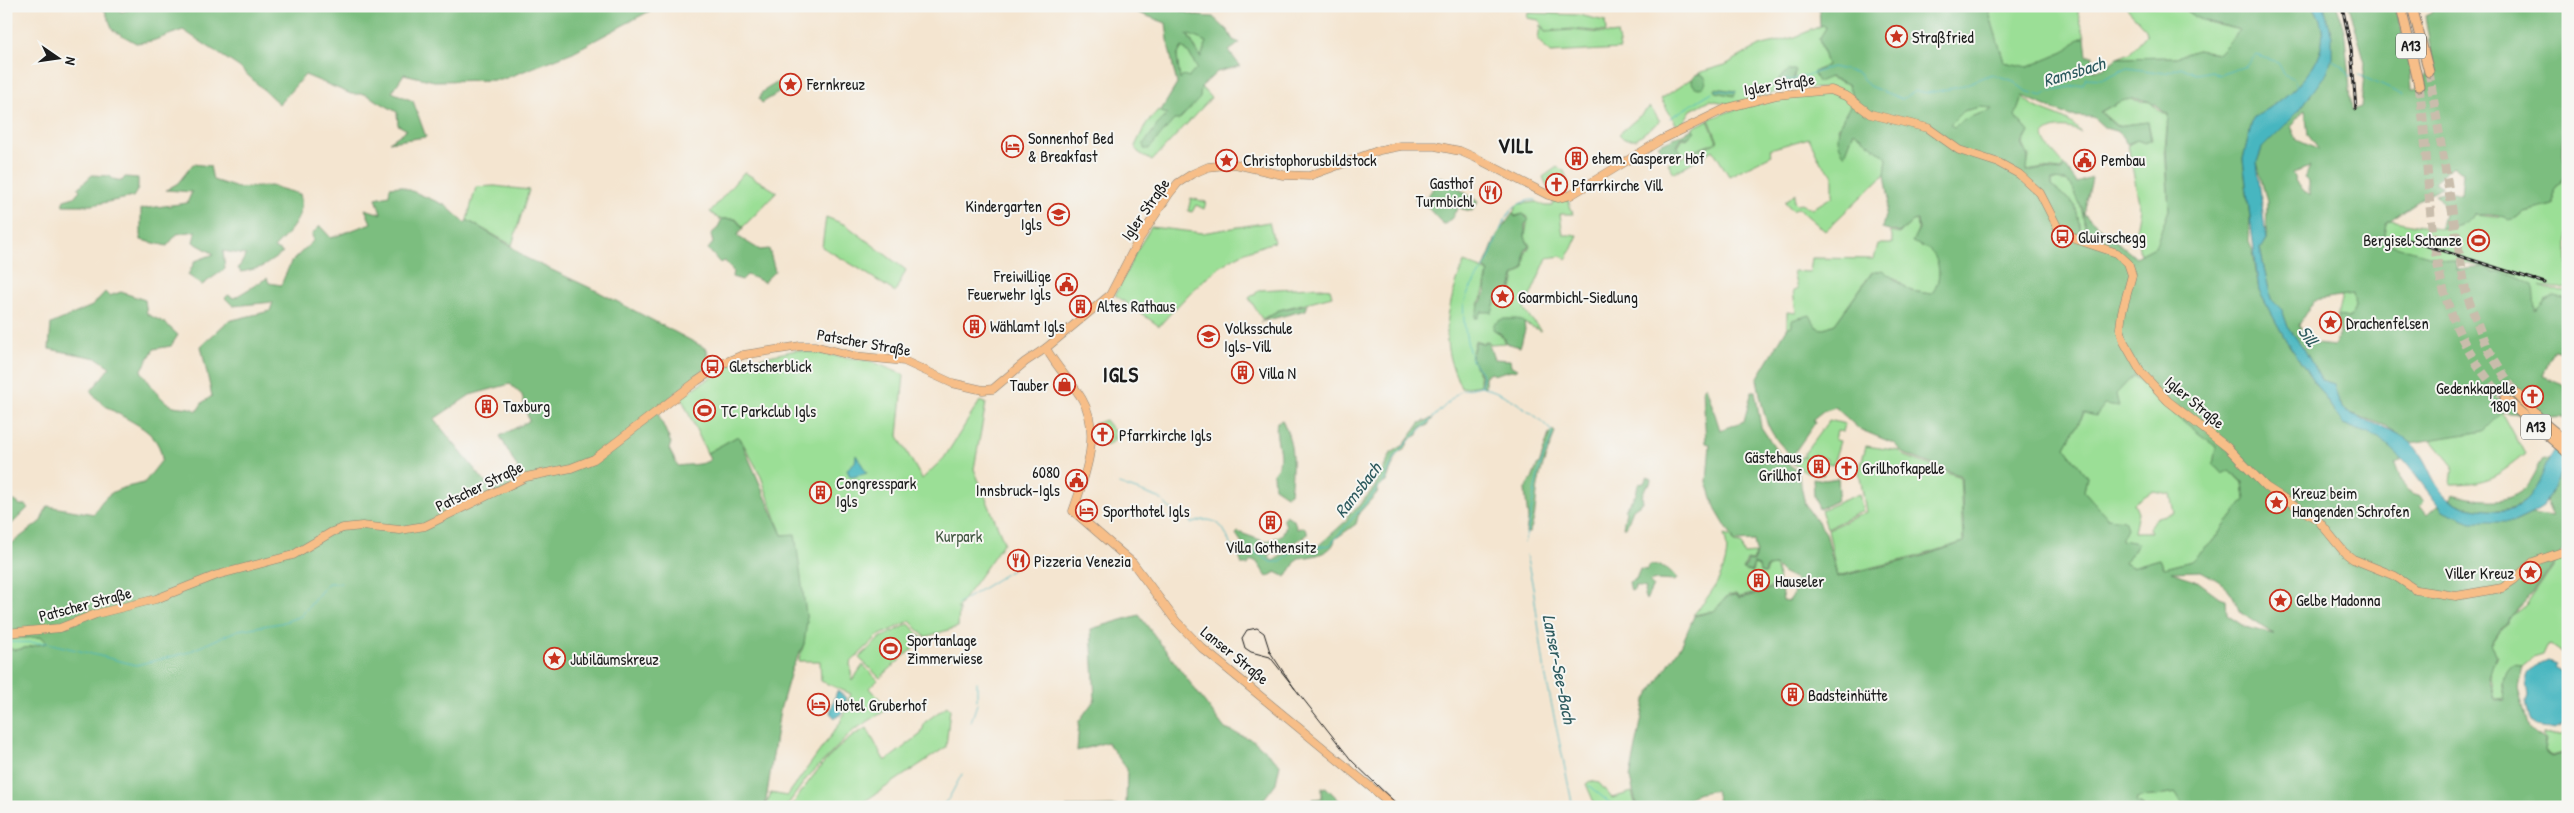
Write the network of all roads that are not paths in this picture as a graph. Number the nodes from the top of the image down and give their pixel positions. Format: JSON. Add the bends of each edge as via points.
{"nodes":[{"id":1,"x":2401,"y":6,"type":"edge"},
{"id":2,"x":2412,"y":6,"type":"edge"},
{"id":3,"x":2429,"y":72,"type":"tunnel mouth"},
{"id":4,"x":2419,"y":86,"type":"tunnel mouth"},
{"id":5,"x":1046,"y":348,"type":"junction"},
{"id":6,"x":2514,"y":391,"type":"tunnel mouth"},
{"id":7,"x":2505,"y":399,"type":"tunnel mouth"},
{"id":8,"x":2568,"y":443,"type":"edge"},
{"id":9,"x":2568,"y":453,"type":"edge"},
{"id":10,"x":2568,"y":550,"type":"edge"},
{"id":11,"x":6,"y":634,"type":"edge"},
{"id":12,"x":1395,"y":807,"type":"edge"}],
"edges":[{"from":1,"to":4,"type":"highway","number":"A13"},
{"from":2,"to":3,"type":"highway","number":"A13"},
{"from":5,"to":10,"type":"main road","name":"Igler Straße","via":[[1110,295],[1138,241],[1169,194],[1192,174],[1208,167],[1235,164],[1278,174],[1309,176],[1380,150],[1409,145],[1435,146],[1468,154],[1548,195],[1561,198],[1603,177],[1661,140],[1722,111],[1777,95],[1831,90],[1848,97],[1870,114],[1923,126],[1959,150],[2008,167],[2040,193],[2062,232],[2123,257],[2132,275],[2120,328],[2124,342],[2142,372],[2168,401],[2227,447],[2266,487],[2318,520],[2353,559],[2395,576],[2416,590],[2456,596],[2502,588],[2534,562]]},
{"from":5,"to":11,"type":"main road","name":"Patscher Straße","via":[[1000,384],[987,390],[944,380],[904,360],[854,356],[815,346],[743,355],[697,381],[594,459],[571,468],[526,477],[425,526],[407,530],[362,526],[343,528],[293,555],[217,575],[156,599],[96,614],[60,628]]},
{"from":5,"to":12,"type":"main road","name":"Lanser Straße","via":[[1082,399],[1091,422],[1092,447],[1073,511],[1133,562],[1176,621],[1202,648]]},
{"from":6,"to":8,"type":"highway","number":"A13"},
{"from":7,"to":9,"type":"highway","number":"A13"}]}
